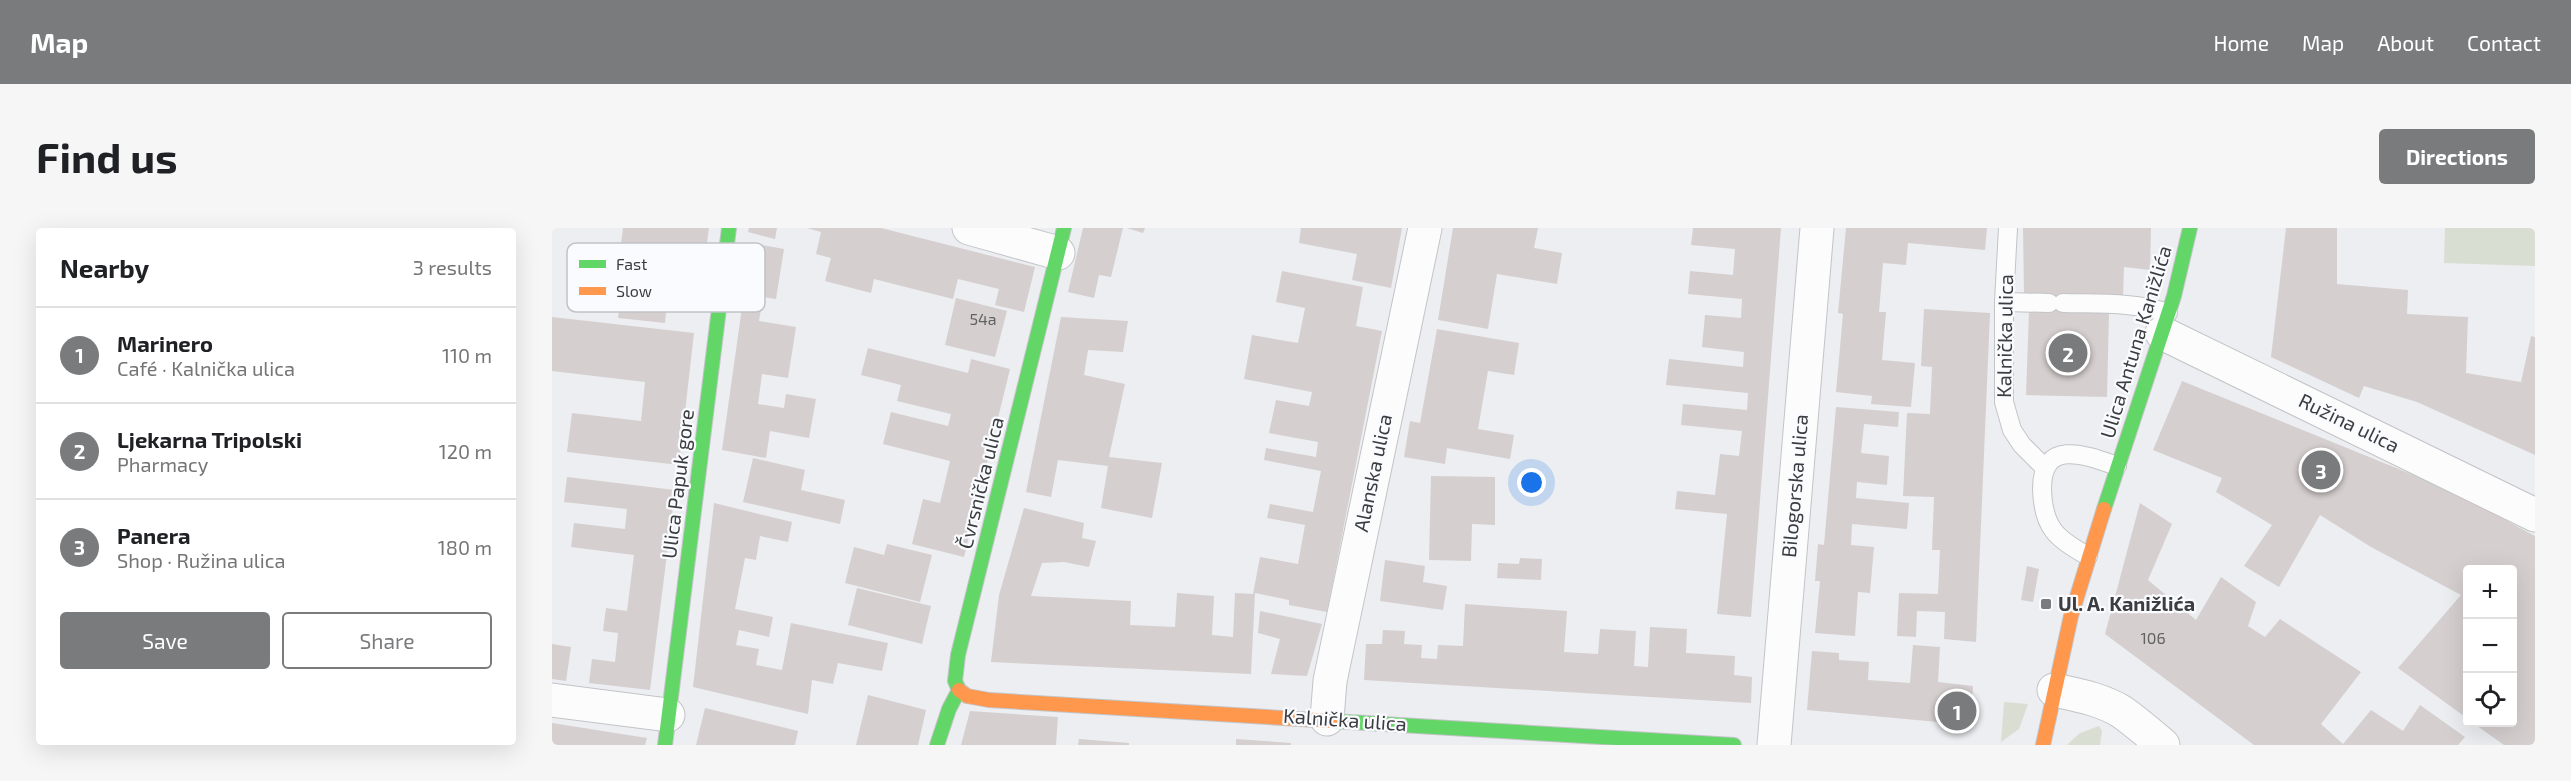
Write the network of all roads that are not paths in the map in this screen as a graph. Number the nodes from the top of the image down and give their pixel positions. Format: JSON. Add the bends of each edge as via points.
{"nodes":[{"id":1,"x":729,"y":228,"type":"edge"},
{"id":2,"x":969,"y":228,"type":"edge"},
{"id":3,"x":1425,"y":228,"type":"edge"},
{"id":4,"x":1817,"y":228,"type":"edge"},
{"id":5,"x":2008,"y":228,"type":"edge"},
{"id":6,"x":2190,"y":228,"type":"edge"},
{"id":7,"x":1061,"y":240,"type":"edge"},
{"id":8,"x":727,"y":243,"type":"edge"},
{"id":9,"x":2004,"y":302,"type":"junction"},
{"id":10,"x":719,"y":312,"type":"edge"},
{"id":11,"x":2165,"y":323,"type":"junction"},
{"id":12,"x":2117,"y":466,"type":"junction"},
{"id":13,"x":2044,"y":467,"type":"junction"},
{"id":14,"x":2535,"y":515,"type":"edge"},
{"id":15,"x":2088,"y":556,"type":"junction"},
{"id":16,"x":959,"y":690,"type":"junction"},
{"id":17,"x":2054,"y":690,"type":"junction"},
{"id":18,"x":552,"y":700,"type":"edge"},
{"id":19,"x":1327,"y":719,"type":"junction"},
{"id":20,"x":667,"y":730,"type":"edge"},
{"id":21,"x":937,"y":745,"type":"edge"},
{"id":22,"x":1734,"y":745,"type":"edge"},
{"id":23,"x":1774,"y":745,"type":"edge"},
{"id":24,"x":2043,"y":745,"type":"edge"},
{"id":25,"x":2163,"y":745,"type":"edge"}],
"edges":[{"from":1,"to":8,"type":"street","name":"Ulica Papuk gore"},
{"from":2,"to":7,"type":"street"},
{"from":3,"to":19,"type":"street","name":"Alanska ulica","via":[[1330,681]]},
{"from":4,"to":23,"type":"street","name":"Bilogorska ulica"},
{"from":5,"to":9,"type":"lane","name":"Kalnička ulica"},
{"from":6,"to":11,"type":"street","name":"Ulica Antuna Kanižlića"},
{"from":7,"to":16,"type":"street","name":"Čvrsnička ulica","via":[[958,655],[955,681]]},
{"from":9,"to":11,"type":"lane","via":[[2120,304],[2154,309]]},
{"from":9,"to":13,"type":"lane","name":"Kalnička ulica","via":[[2006,415],[2022,445]]},
{"from":10,"to":20,"type":"street","name":"Ulica Papuk gore"},
{"from":11,"to":12,"type":"street","name":"Ulica Antuna Kanižlića"},
{"from":11,"to":14,"type":"street","name":"Ružina ulica"},
{"from":12,"to":13,"type":"lane","via":[[2072,455],[2058,456]]},
{"from":12,"to":15,"type":"street"},
{"from":13,"to":15,"type":"lane","via":[[2042,497],[2048,526],[2070,547]]},
{"from":15,"to":17,"type":"street"},
{"from":16,"to":19,"type":"street","name":"Kalnička ulica","via":[[967,696],[989,700]]},
{"from":16,"to":21,"type":"street","name":"Čvrsnička ulica"},
{"from":17,"to":24,"type":"street"},
{"from":17,"to":25,"type":"street","via":[[2096,700],[2122,712]]},
{"from":18,"to":20,"type":"street"},
{"from":19,"to":22,"type":"street","name":"Kalnička ulica"}]}
